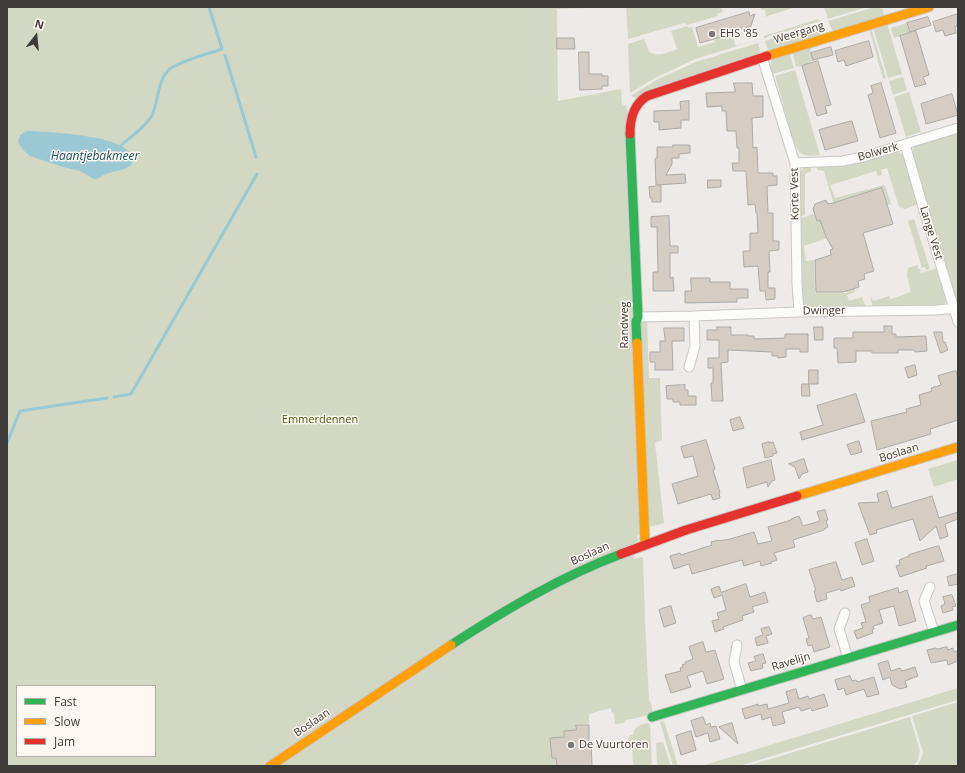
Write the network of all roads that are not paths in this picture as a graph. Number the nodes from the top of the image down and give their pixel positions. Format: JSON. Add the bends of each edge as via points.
{"nodes":[{"id":1,"x":929,"y":7,"type":"edge"},
{"id":2,"x":762,"y":57,"type":"junction"},
{"id":3,"x":636,"y":107,"type":"joint"},
{"id":4,"x":958,"y":128,"type":"edge"},
{"id":5,"x":905,"y":144,"type":"junction"},
{"id":6,"x":795,"y":164,"type":"junction"},
{"id":7,"x":956,"y":308,"type":"edge"},
{"id":8,"x":799,"y":312,"type":"junction"},
{"id":9,"x":638,"y":316,"type":"junction"},
{"id":10,"x":694,"y":316,"type":"junction"},
{"id":11,"x":958,"y":322,"type":"edge"},
{"id":12,"x":689,"y":367,"type":"dead end"},
{"id":13,"x":958,"y":447,"type":"edge"},
{"id":14,"x":645,"y":544,"type":"junction"},
{"id":15,"x":930,"y":586,"type":"dead end"},
{"id":16,"x":845,"y":613,"type":"dead end"},
{"id":17,"x":958,"y":625,"type":"edge"},
{"id":18,"x":934,"y":632,"type":"junction"},
{"id":19,"x":737,"y":646,"type":"dead end"},
{"id":20,"x":848,"y":658,"type":"junction"},
{"id":21,"x":742,"y":690,"type":"junction"},
{"id":22,"x":652,"y":717,"type":"dead end"},
{"id":23,"x":270,"y":766,"type":"edge"}],
"edges":[{"from":1,"to":2,"type":"street","name":"Weergang"},
{"from":2,"to":3,"type":"street","name":"Weergang","via":[[647,96]]},
{"from":2,"to":6,"type":"street","name":"Korte Vest"},
{"from":3,"to":9,"type":"street","name":"Randweg","via":[[630,124]]},
{"from":4,"to":5,"type":"street","name":"Bolwerk"},
{"from":5,"to":6,"type":"street","name":"Bolwerk","via":[[843,161]]},
{"from":5,"to":7,"type":"street","name":"Lange Vest"},
{"from":6,"to":8,"type":"street","name":"Korte Vest"},
{"from":7,"to":8,"type":"street","name":"Dwinger"},
{"from":7,"to":11,"type":"street","name":"Lange Vest"},
{"from":8,"to":10,"type":"street","name":"Dwinger"},
{"from":9,"to":10,"type":"street","name":"Dwinger"},
{"from":9,"to":14,"type":"street","name":"Randweg","via":[[636,322]]},
{"from":10,"to":12,"type":"street","via":[[695,346]]},
{"from":13,"to":14,"type":"street","name":"Boslaan"},
{"from":14,"to":23,"type":"street","name":"Boslaan","via":[[548,586],[493,618]]},
{"from":15,"to":18,"type":"street","via":[[924,601]]},
{"from":16,"to":20,"type":"street","via":[[839,629]]},
{"from":17,"to":18,"type":"street","name":"Ravelijn"},
{"from":18,"to":20,"type":"street","name":"Ravelijn"},
{"from":19,"to":21,"type":"street","via":[[734,662]]},
{"from":20,"to":21,"type":"street","name":"Ravelijn"},
{"from":21,"to":22,"type":"street","name":"Ravelijn"}]}
